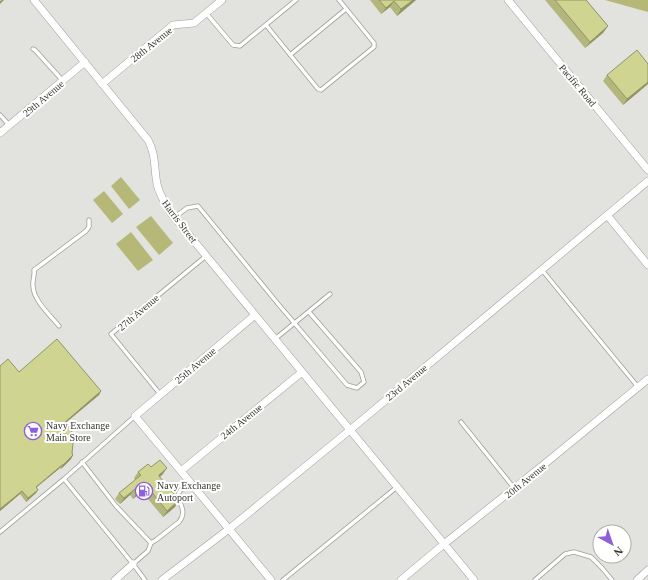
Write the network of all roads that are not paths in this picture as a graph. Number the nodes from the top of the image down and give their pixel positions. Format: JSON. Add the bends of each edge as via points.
{"nodes":[{"id":1,"x":34,"y":0,"type":"edge"},
{"id":2,"x":222,"y":0,"type":"edge"},
{"id":3,"x":296,"y":0,"type":"edge"},
{"id":4,"x":339,"y":0,"type":"edge"},
{"id":5,"x":508,"y":0,"type":"edge"},
{"id":6,"x":346,"y":9,"type":"junction"},
{"id":7,"x":206,"y":13,"type":"junction"},
{"id":8,"x":266,"y":26,"type":"junction"},
{"id":9,"x":33,"y":49,"type":"dead end"},
{"id":10,"x":290,"y":55,"type":"junction"},
{"id":11,"x":85,"y":62,"type":"junction"},
{"id":12,"x":63,"y":81,"type":"junction"},
{"id":13,"x":102,"y":84,"type":"junction"},
{"id":14,"x":0,"y":115,"type":"edge"},
{"id":15,"x":10,"y":126,"type":"junction"},
{"id":16,"x":0,"y":134,"type":"edge"},
{"id":17,"x":648,"y":170,"type":"edge"},
{"id":18,"x":648,"y":182,"type":"edge"},
{"id":19,"x":607,"y":215,"type":"junction"},
{"id":20,"x":175,"y":217,"type":"junction"},
{"id":21,"x":89,"y":220,"type":"dead end"},
{"id":22,"x":207,"y":255,"type":"junction"},
{"id":23,"x":648,"y":265,"type":"edge"},
{"id":24,"x":542,"y":270,"type":"junction"},
{"id":25,"x":330,"y":294,"type":"dead end"},
{"id":26,"x":309,"y":312,"type":"junction"},
{"id":27,"x":255,"y":315,"type":"junction"},
{"id":28,"x":295,"y":323,"type":"junction"},
{"id":29,"x":59,"y":326,"type":"dead end"},
{"id":30,"x":275,"y":340,"type":"junction"},
{"id":31,"x":302,"y":372,"type":"junction"},
{"id":32,"x":648,"y":379,"type":"edge"},
{"id":33,"x":638,"y":386,"type":"junction"},
{"id":34,"x":160,"y":394,"type":"junction"},
{"id":35,"x":134,"y":416,"type":"junction"},
{"id":36,"x":461,"y":422,"type":"dead end"},
{"id":37,"x":350,"y":430,"type":"junction"},
{"id":38,"x":82,"y":462,"type":"junction"},
{"id":39,"x":181,"y":471,"type":"junction"},
{"id":40,"x":64,"y":479,"type":"junction"},
{"id":41,"x":190,"y":482,"type":"junction"},
{"id":42,"x":397,"y":487,"type":"junction"},
{"id":43,"x":514,"y":488,"type":"junction"},
{"id":44,"x":228,"y":529,"type":"junction"},
{"id":45,"x":0,"y":532,"type":"edge"},
{"id":46,"x":151,"y":543,"type":"junction"},
{"id":47,"x":444,"y":544,"type":"junction"},
{"id":48,"x":133,"y":564,"type":"junction"},
{"id":49,"x":648,"y":570,"type":"edge"},
{"id":50,"x":115,"y":580,"type":"edge"},
{"id":51,"x":145,"y":580,"type":"edge"},
{"id":52,"x":162,"y":580,"type":"edge"},
{"id":53,"x":271,"y":580,"type":"edge"},
{"id":54,"x":284,"y":580,"type":"edge"},
{"id":55,"x":401,"y":580,"type":"edge"},
{"id":56,"x":474,"y":580,"type":"edge"},
{"id":57,"x":535,"y":580,"type":"edge"},
{"id":58,"x":612,"y":580,"type":"edge"},
{"id":59,"x":637,"y":580,"type":"edge"}],
"edges":[{"from":1,"to":11,"type":"street","name":"Harris Street"},
{"from":2,"to":7,"type":"street","name":"28th Avenue"},
{"from":3,"to":8,"type":"lane"},
{"from":4,"to":6,"type":"lane"},
{"from":5,"to":17,"type":"street","name":"Pacific Road"},
{"from":6,"to":10,"type":"lane"},
{"from":6,"to":10,"type":"lane","via":[[374,43],[374,47],[329,85],[318,89]]},
{"from":7,"to":8,"type":"lane","via":[[235,46],[243,45]]},
{"from":7,"to":13,"type":"street","name":"28th Avenue","via":[[192,24],[173,26]]},
{"from":8,"to":10,"type":"lane"},
{"from":9,"to":12,"type":"lane"},
{"from":11,"to":12,"type":"street","name":"29th Avenue"},
{"from":11,"to":13,"type":"street","name":"Harris Street"},
{"from":12,"to":15,"type":"street","name":"29th Avenue"},
{"from":13,"to":20,"type":"street","name":"Harris Street","via":[[152,147],[158,188]]},
{"from":14,"to":15,"type":"lane"},
{"from":15,"to":16,"type":"street","name":"29th Avenue"},
{"from":18,"to":19,"type":"street","name":"23rd Avenue"},
{"from":19,"to":23,"type":"street"},
{"from":19,"to":24,"type":"street","name":"23rd Avenue"},
{"from":20,"to":22,"type":"street","name":"Harris Street"},
{"from":20,"to":28,"type":"lane","via":[[186,208],[198,206]]},
{"from":21,"to":29,"type":"lane","via":[[86,231],[34,270],[33,293]]},
{"from":22,"to":27,"type":"street","name":"Harris Street"},
{"from":22,"to":34,"type":"lane","name":"27th Avenue","via":[[111,334]]},
{"from":24,"to":33,"type":"lane"},
{"from":24,"to":37,"type":"street","name":"23rd Avenue"},
{"from":25,"to":26,"type":"lane"},
{"from":26,"to":28,"type":"lane"},
{"from":26,"to":28,"type":"lane","via":[[361,372],[364,382],[357,388],[347,385]]},
{"from":27,"to":30,"type":"street","name":"Harris Street"},
{"from":27,"to":34,"type":"street","name":"25th Avenue"},
{"from":28,"to":30,"type":"lane"},
{"from":30,"to":31,"type":"street","name":"Harris Street"},
{"from":31,"to":37,"type":"street","name":"Harris Street"},
{"from":31,"to":39,"type":"street","name":"24th Avenue"},
{"from":32,"to":33,"type":"street","name":"20th Avenue"},
{"from":33,"to":43,"type":"street","name":"20th Avenue"},
{"from":34,"to":35,"type":"street","name":"25th Avenue"},
{"from":35,"to":38,"type":"lane"},
{"from":35,"to":39,"type":"street"},
{"from":36,"to":43,"type":"lane"},
{"from":37,"to":42,"type":"street","name":"Harris Street"},
{"from":37,"to":44,"type":"street","name":"23rd Avenue"},
{"from":38,"to":40,"type":"lane"},
{"from":38,"to":46,"type":"lane","via":[[116,506]]},
{"from":39,"to":41,"type":"street"},
{"from":40,"to":45,"type":"lane"},
{"from":40,"to":48,"type":"lane"},
{"from":41,"to":44,"type":"street"},
{"from":41,"to":46,"type":"lane","via":[[178,496],[183,508],[182,519]]},
{"from":42,"to":47,"type":"street","name":"Harris Street"},
{"from":42,"to":54,"type":"lane"},
{"from":43,"to":47,"type":"street","name":"20th Avenue"},
{"from":44,"to":52,"type":"street","name":"23rd Avenue"},
{"from":44,"to":53,"type":"street"},
{"from":46,"to":48,"type":"lane","via":[[148,551]]},
{"from":47,"to":55,"type":"street","name":"20th Avenue"},
{"from":47,"to":56,"type":"street","name":"Harris Street"},
{"from":48,"to":50,"type":"street"},
{"from":48,"to":51,"type":"lane"},
{"from":49,"to":59,"type":"street"},
{"from":57,"to":58,"type":"lane","via":[[565,554],[574,552],[591,557]]}]}
